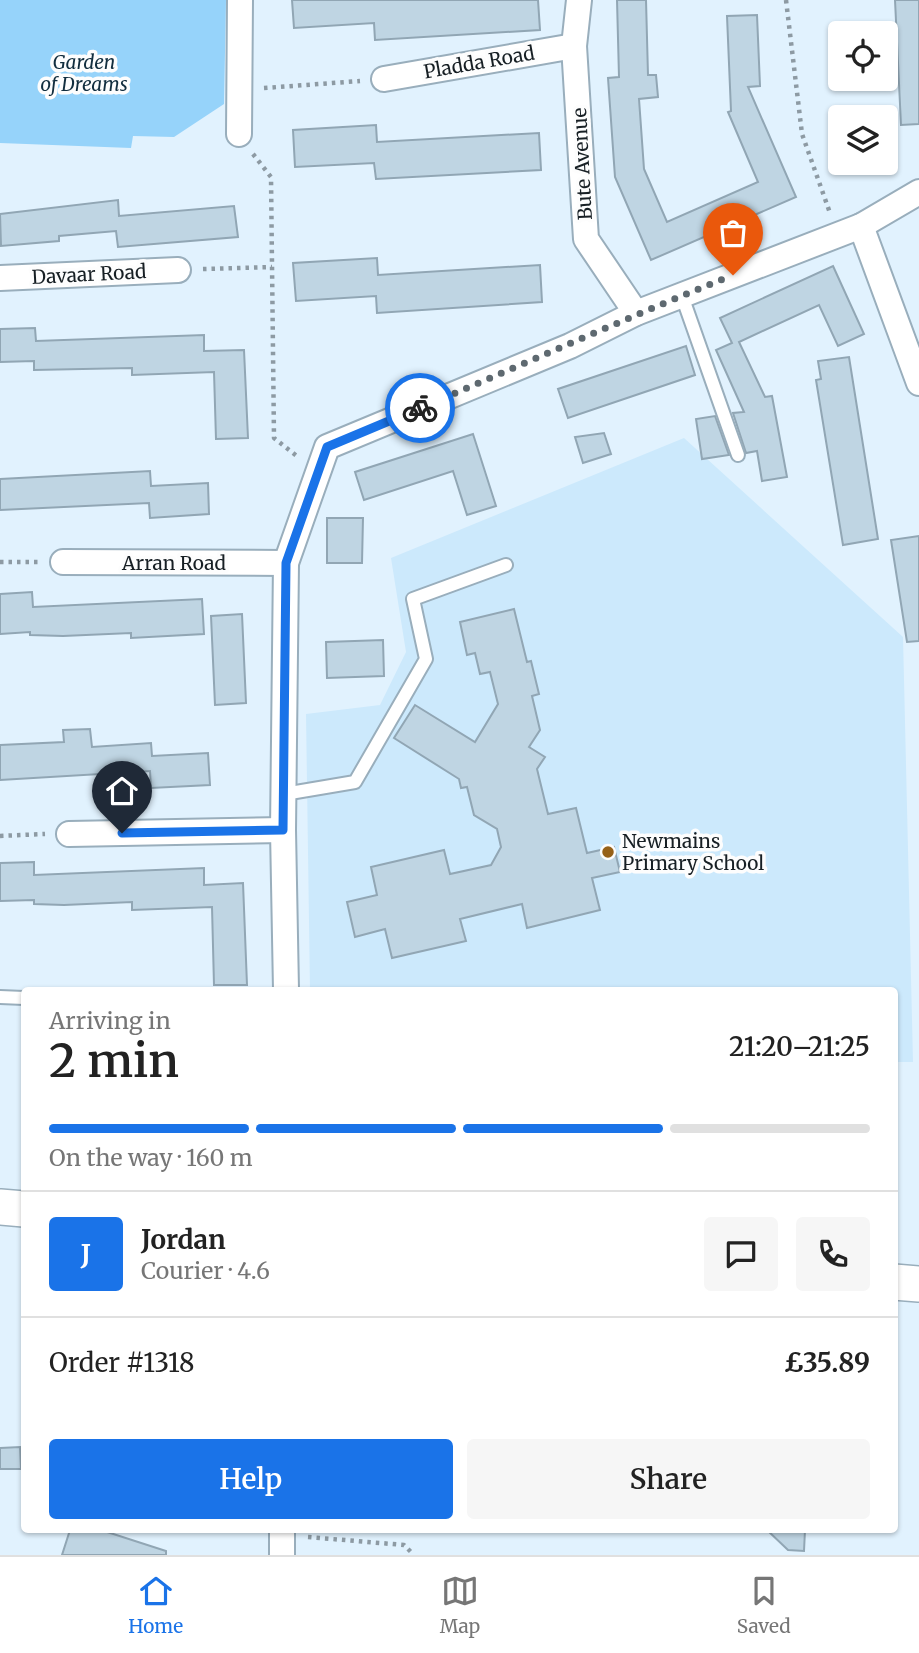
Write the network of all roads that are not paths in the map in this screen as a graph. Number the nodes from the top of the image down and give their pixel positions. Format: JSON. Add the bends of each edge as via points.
{"nodes":[{"id":1,"x":240,"y":0,"type":"edge"},
{"id":2,"x":579,"y":0,"type":"edge"},
{"id":3,"x":575,"y":46,"type":"junction"},
{"id":4,"x":384,"y":79,"type":"road end"},
{"id":5,"x":239,"y":134,"type":"road end"},
{"id":6,"x":919,"y":192,"type":"edge"},
{"id":7,"x":861,"y":226,"type":"junction"},
{"id":8,"x":178,"y":270,"type":"road end"},
{"id":9,"x":0,"y":278,"type":"edge"},
{"id":10,"x":682,"y":296,"type":"junction"},
{"id":11,"x":636,"y":313,"type":"junction"},
{"id":12,"x":919,"y":383,"type":"edge"},
{"id":13,"x":737,"y":455,"type":"dead end"},
{"id":14,"x":63,"y":562,"type":"road end"},
{"id":15,"x":286,"y":563,"type":"junction"},
{"id":16,"x":506,"y":565,"type":"dead end"},
{"id":17,"x":284,"y":794,"type":"junction"},
{"id":18,"x":283,"y":830,"type":"junction"},
{"id":19,"x":69,"y":834,"type":"road end"},
{"id":20,"x":286,"y":987,"type":"edge"},
{"id":21,"x":0,"y":997,"type":"edge"},
{"id":22,"x":21,"y":998,"type":"edge"},
{"id":23,"x":0,"y":1207,"type":"edge"},
{"id":24,"x":21,"y":1209,"type":"edge"},
{"id":25,"x":898,"y":1282,"type":"edge"},
{"id":26,"x":919,"y":1284,"type":"edge"}],
"edges":[{"from":1,"to":5,"type":"street"},
{"from":2,"to":3,"type":"street","name":"Bute Avenue"},
{"from":3,"to":4,"type":"street","name":"Pladda Road"},
{"from":3,"to":11,"type":"street","name":"Bute Avenue","via":[[586,239]]},
{"from":6,"to":7,"type":"street"},
{"from":7,"to":10,"type":"street"},
{"from":7,"to":12,"type":"street"},
{"from":8,"to":9,"type":"street","name":"Davaar Road"},
{"from":10,"to":11,"type":"street"},
{"from":10,"to":13,"type":"lane"},
{"from":11,"to":15,"type":"street","via":[[570,346],[327,447]]},
{"from":14,"to":15,"type":"street","name":"Arran Road"},
{"from":15,"to":17,"type":"street"},
{"from":16,"to":17,"type":"lane","via":[[413,599],[426,659],[355,782]]},
{"from":17,"to":18,"type":"street"},
{"from":18,"to":19,"type":"street"},
{"from":18,"to":20,"type":"street"},
{"from":21,"to":22,"type":"lane"},
{"from":23,"to":24,"type":"main road"},
{"from":25,"to":26,"type":"main road"}]}
